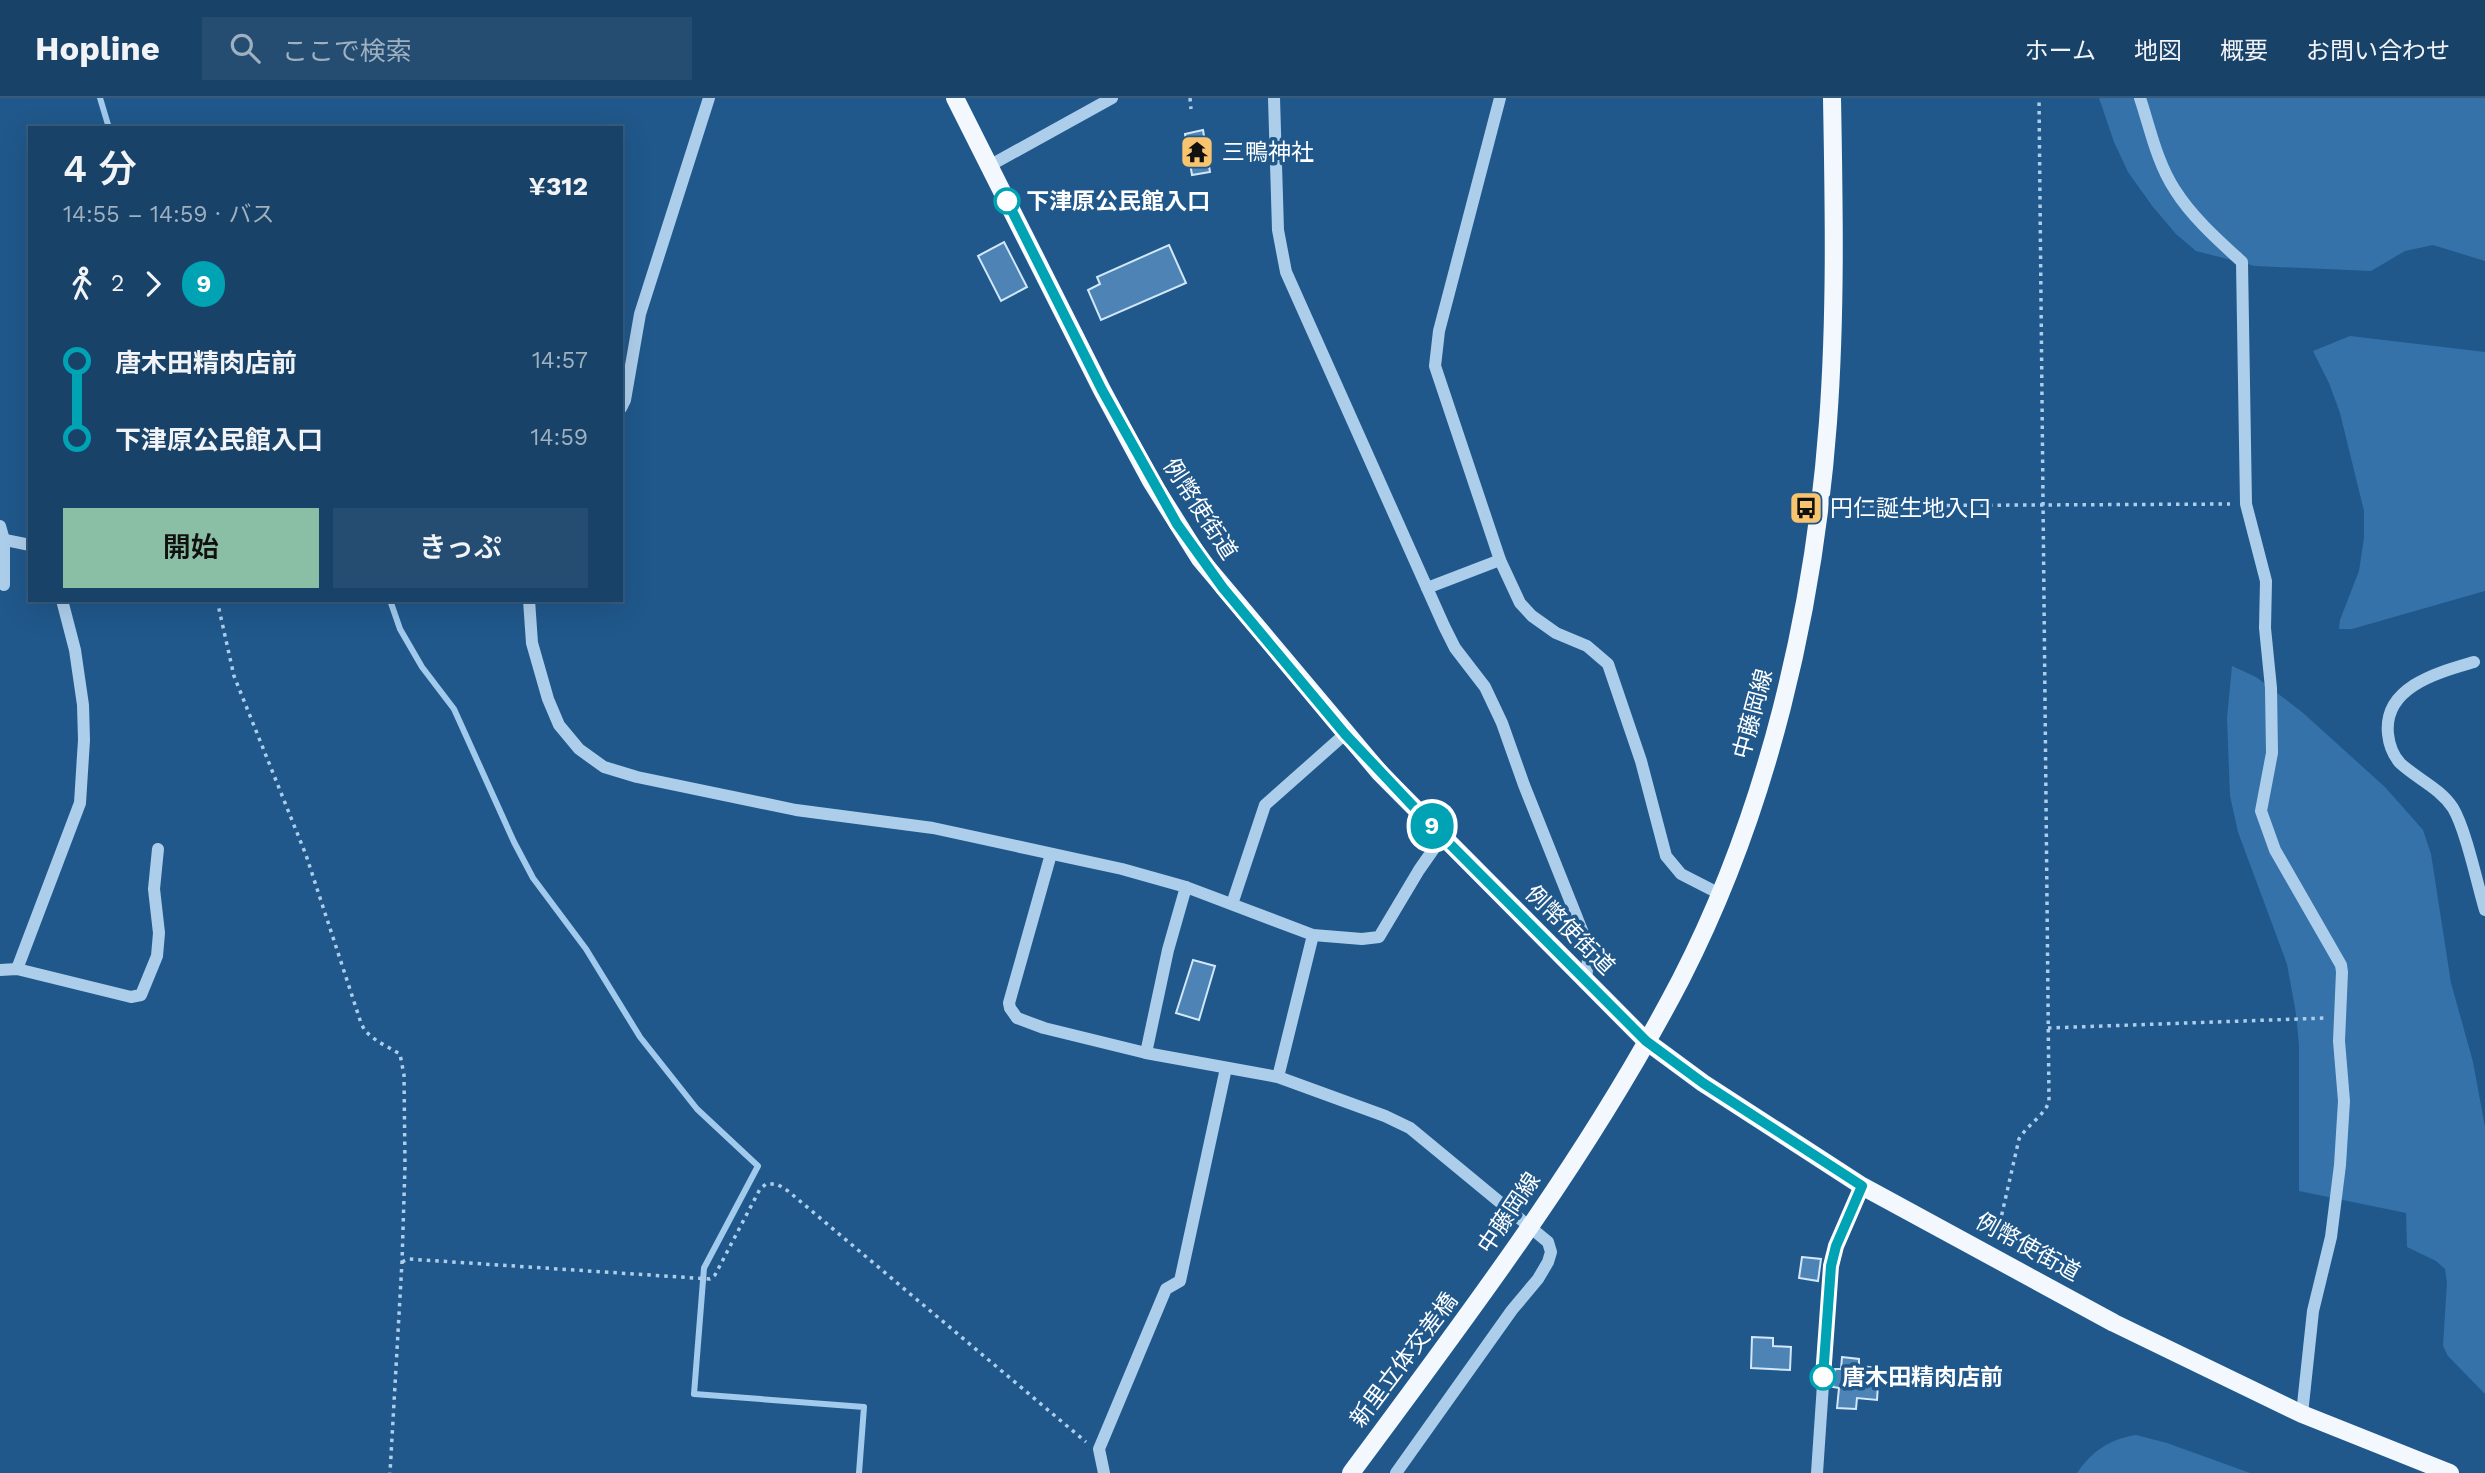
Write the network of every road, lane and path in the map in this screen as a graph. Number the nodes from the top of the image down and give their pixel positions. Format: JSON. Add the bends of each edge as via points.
{"nodes":[{"id":1,"x":709,"y":98,"type":"edge"},
{"id":2,"x":955,"y":98,"type":"edge"},
{"id":3,"x":1112,"y":98,"type":"edge"},
{"id":4,"x":1189,"y":98,"type":"edge"},
{"id":5,"x":1274,"y":98,"type":"edge"},
{"id":6,"x":1500,"y":98,"type":"edge"},
{"id":7,"x":1832,"y":98,"type":"edge"},
{"id":8,"x":2039,"y":98,"type":"edge"},
{"id":9,"x":2140,"y":98,"type":"edge"},
{"id":10,"x":1191,"y":109,"type":"dead end"},
{"id":11,"x":989,"y":166,"type":"junction"},
{"id":12,"x":623,"y":404,"type":"edge"},
{"id":13,"x":2246,"y":504,"type":"junction"},
{"id":14,"x":1819,"y":506,"type":"junction"},
{"id":15,"x":2042,"y":506,"type":"junction"},
{"id":16,"x":0,"y":526,"type":"edge"},
{"id":17,"x":2,"y":540,"type":"edge"},
{"id":18,"x":28,"y":545,"type":"edge"},
{"id":19,"x":1500,"y":560,"type":"junction"},
{"id":20,"x":4,"y":585,"type":"dead end"},
{"id":21,"x":1427,"y":588,"type":"junction"},
{"id":22,"x":63,"y":602,"type":"edge"},
{"id":23,"x":216,"y":602,"type":"edge"},
{"id":24,"x":529,"y":602,"type":"edge"},
{"id":25,"x":2474,"y":662,"type":"dead end"},
{"id":26,"x":1345,"y":734,"type":"junction"},
{"id":27,"x":1442,"y":837,"type":"junction"},
{"id":28,"x":158,"y":849,"type":"dead end"},
{"id":29,"x":1051,"y":854,"type":"junction"},
{"id":30,"x":1186,"y":887,"type":"junction"},
{"id":31,"x":1720,"y":894,"type":"junction"},
{"id":32,"x":1232,"y":904,"type":"junction"},
{"id":33,"x":2485,"y":910,"type":"edge"},
{"id":34,"x":1313,"y":935,"type":"junction"},
{"id":35,"x":17,"y":969,"type":"junction"},
{"id":36,"x":0,"y":970,"type":"edge"},
{"id":37,"x":1586,"y":981,"type":"junction"},
{"id":38,"x":2339,"y":1018,"type":"junction"},
{"id":39,"x":2048,"y":1028,"type":"junction"},
{"id":40,"x":1646,"y":1041,"type":"junction"},
{"id":41,"x":1146,"y":1053,"type":"junction"},
{"id":42,"x":1226,"y":1068,"type":"junction"},
{"id":43,"x":1278,"y":1077,"type":"junction"},
{"id":44,"x":1862,"y":1186,"type":"junction"},
{"id":45,"x":1531,"y":1227,"type":"junction"},
{"id":46,"x":1992,"y":1256,"type":"junction"},
{"id":47,"x":402,"y":1262,"type":"junction"},
{"id":48,"x":1496,"y":1277,"type":"joint"},
{"id":49,"x":2302,"y":1414,"type":"junction"},
{"id":50,"x":1099,"y":1449,"type":"junction"},
{"id":51,"x":390,"y":1473,"type":"edge"},
{"id":52,"x":1104,"y":1473,"type":"edge"},
{"id":53,"x":1351,"y":1473,"type":"edge"},
{"id":54,"x":1396,"y":1473,"type":"edge"},
{"id":55,"x":1817,"y":1473,"type":"edge"},
{"id":56,"x":2450,"y":1473,"type":"edge"}],
"edges":[{"from":1,"to":12,"type":"street","via":[[640,314]]},
{"from":2,"to":11,"type":"main road","name":"例幣使街道"},
{"from":3,"to":11,"type":"street"},
{"from":4,"to":10,"type":"path"},
{"from":5,"to":21,"type":"street","via":[[1278,230],[1286,272]]},
{"from":6,"to":19,"type":"street","via":[[1439,331],[1435,366]]},
{"from":7,"to":14,"type":"main road","name":"中藤岡線","via":[[1832,345]]},
{"from":8,"to":15,"type":"path"},
{"from":9,"to":13,"type":"street","via":[[2175,190],[2242,262]]},
{"from":11,"to":26,"type":"main road","name":"例幣使街道","via":[[1102,390],[1177,524],[1223,588]]},
{"from":13,"to":15,"type":"path"},
{"from":13,"to":38,"type":"street","via":[[2266,581],[2272,753],[2261,811],[2275,850],[2341,965]]},
{"from":14,"to":15,"type":"path"},
{"from":14,"to":31,"type":"main road","name":"中藤岡線","via":[[1784,702]]},
{"from":15,"to":39,"type":"path"},
{"from":16,"to":17,"type":"street"},
{"from":17,"to":18,"type":"street"},
{"from":17,"to":20,"type":"street"},
{"from":19,"to":21,"type":"street"},
{"from":19,"to":31,"type":"street","via":[[1520,603],[1532,616],[1587,646],[1608,664],[1642,761],[1666,856],[1681,874]]},
{"from":21,"to":37,"type":"street","via":[[1455,648],[1485,687],[1503,723],[1531,806],[1586,939]]},
{"from":22,"to":35,"type":"street","via":[[83,705],[80,803]]},
{"from":23,"to":47,"type":"path","via":[[234,676],[306,855],[361,1023],[365,1031],[400,1054],[405,1105]]},
{"from":24,"to":29,"type":"street","via":[[533,643],[559,725],[579,749],[604,767],[796,810],[933,828]]},
{"from":25,"to":33,"type":"street","via":[[2430,676],[2406,691],[2392,710],[2388,727],[2389,744],[2398,760],[2447,800],[2457,817]]},
{"from":26,"to":27,"type":"main road","name":"例幣使街道"},
{"from":26,"to":32,"type":"street","via":[[1265,805]]},
{"from":27,"to":34,"type":"street","via":[[1379,937]]},
{"from":27,"to":37,"type":"main road","name":"例幣使街道"},
{"from":28,"to":35,"type":"street","via":[[154,889],[157,956],[141,995],[121,995]]},
{"from":29,"to":30,"type":"street"},
{"from":29,"to":41,"type":"street","via":[[1010,1008],[1017,1017],[1044,1028]]},
{"from":30,"to":32,"type":"street"},
{"from":30,"to":41,"type":"street"},
{"from":31,"to":40,"type":"main road","name":"中藤岡線"},
{"from":32,"to":34,"type":"street"},
{"from":34,"to":43,"type":"street"},
{"from":35,"to":36,"type":"street"},
{"from":37,"to":40,"type":"main road","name":"例幣使街道"},
{"from":38,"to":39,"type":"path"},
{"from":38,"to":49,"type":"street","via":[[2344,1101],[2340,1164],[2331,1237],[2313,1311]]},
{"from":39,"to":46,"type":"path","via":[[2048,1109],[2019,1139]]},
{"from":40,"to":44,"type":"main road","name":"例幣使街道"},
{"from":40,"to":45,"type":"main road","name":"中藤岡線"},
{"from":41,"to":42,"type":"street"},
{"from":42,"to":43,"type":"street"},
{"from":42,"to":50,"type":"street","via":[[1180,1281],[1166,1289]]},
{"from":43,"to":45,"type":"street","via":[[1410,1129]]},
{"from":44,"to":46,"type":"main road","name":"例幣使街道"},
{"from":44,"to":55,"type":"street","via":[[1831,1266]]},
{"from":45,"to":48,"type":"main road","name":"中藤岡線"},
{"from":45,"to":54,"type":"street","via":[[1548,1242],[1548,1262]]},
{"from":46,"to":49,"type":"main road","name":"例幣使街道","via":[[2114,1323]]},
{"from":47,"to":50,"type":"path","via":[[710,1279],[760,1189],[777,1184]]},
{"from":47,"to":51,"type":"path"},
{"from":48,"to":53,"type":"main road","name":"新里立体交差橋"},
{"from":49,"to":56,"type":"main road","name":"例幣使街道"},
{"from":50,"to":52,"type":"street"}]}
